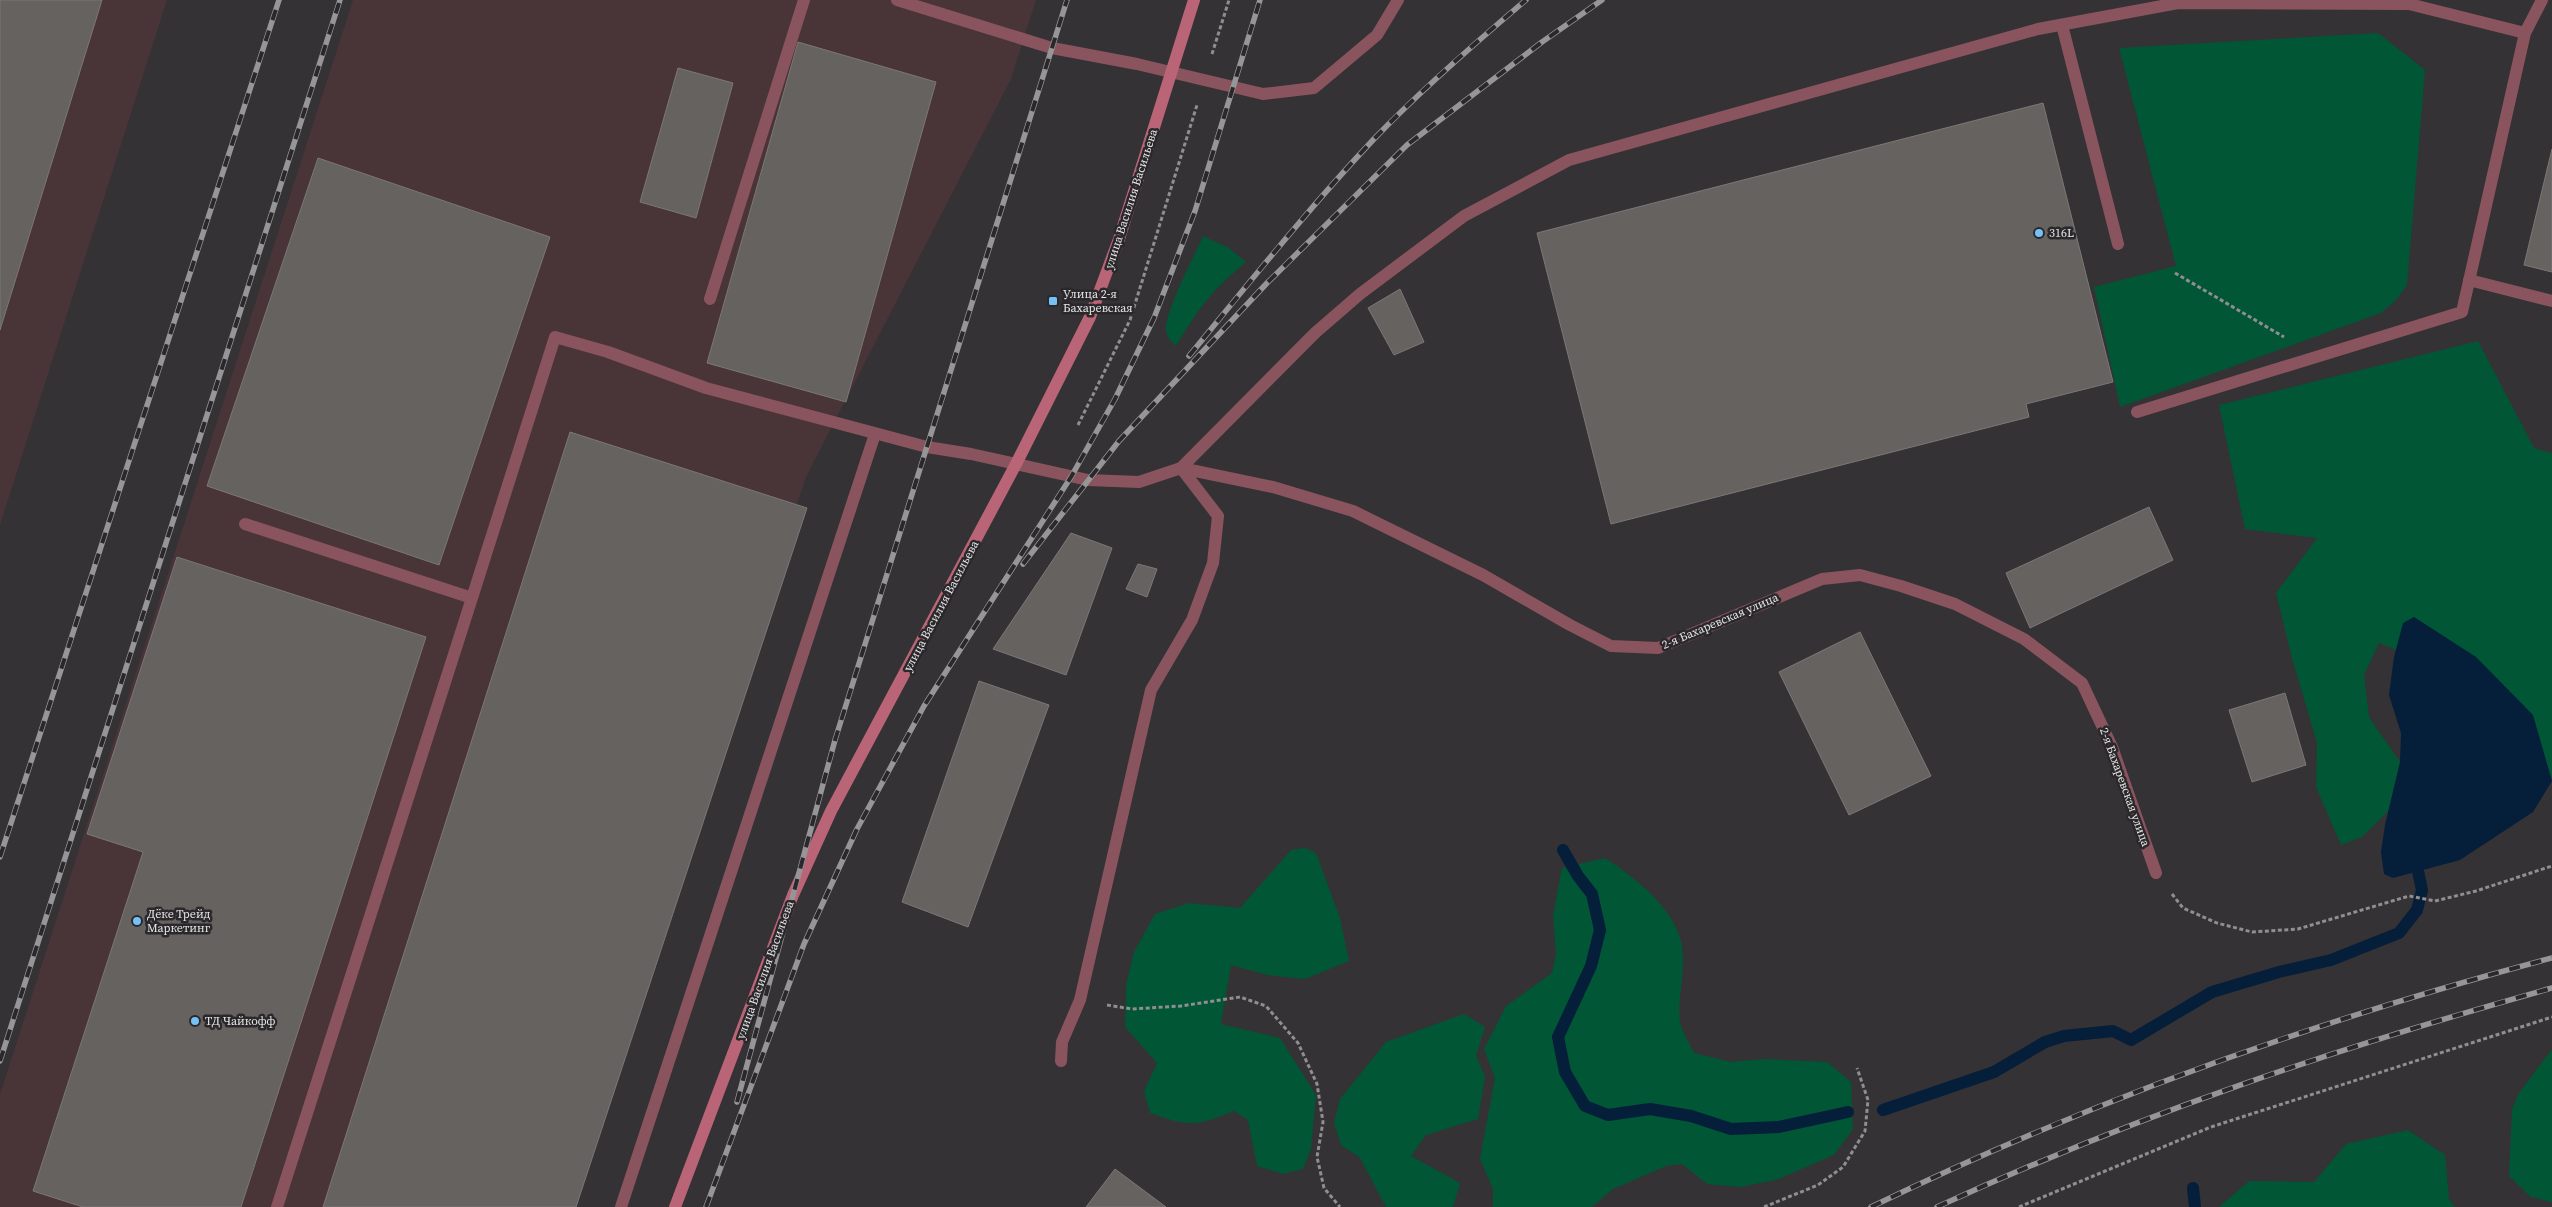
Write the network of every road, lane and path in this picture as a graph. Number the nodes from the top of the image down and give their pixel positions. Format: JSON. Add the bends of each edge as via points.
{"nodes":[{"id":1,"x":804,"y":0,"type":"edge"},
{"id":2,"x":897,"y":0,"type":"edge"},
{"id":3,"x":1194,"y":0,"type":"edge"},
{"id":4,"x":1229,"y":0,"type":"edge"},
{"id":5,"x":1398,"y":0,"type":"edge"},
{"id":6,"x":2542,"y":0,"type":"edge"},
{"id":7,"x":2062,"y":25,"type":"junction"},
{"id":8,"x":2525,"y":33,"type":"junction"},
{"id":9,"x":1171,"y":74,"type":"junction"},
{"id":10,"x":1205,"y":81,"type":"junction"},
{"id":11,"x":2118,"y":244,"type":"dead end"},
{"id":12,"x":2175,"y":274,"type":"dead end"},
{"id":13,"x":2469,"y":280,"type":"junction"},
{"id":14,"x":710,"y":298,"type":"dead end"},
{"id":15,"x":2552,"y":301,"type":"edge"},
{"id":16,"x":2317,"y":356,"type":"junction"},
{"id":17,"x":2137,"y":412,"type":"dead end"},
{"id":18,"x":1078,"y":425,"type":"dead end"},
{"id":19,"x":875,"y":434,"type":"junction"},
{"id":20,"x":1016,"y":464,"type":"junction"},
{"id":21,"x":1181,"y":468,"type":"junction"},
{"id":22,"x":244,"y":524,"type":"dead end"},
{"id":23,"x":472,"y":598,"type":"junction"},
{"id":24,"x":2552,"y":866,"type":"edge"},
{"id":25,"x":2156,"y":874,"type":"joint"},
{"id":26,"x":1080,"y":1000,"type":"junction"},
{"id":27,"x":2552,"y":1017,"type":"edge"},
{"id":28,"x":1061,"y":1061,"type":"dead end"},
{"id":29,"x":1857,"y":1068,"type":"dead end"},
{"id":30,"x":277,"y":1207,"type":"edge"},
{"id":31,"x":621,"y":1207,"type":"edge"},
{"id":32,"x":675,"y":1207,"type":"edge"},
{"id":33,"x":1340,"y":1207,"type":"edge"},
{"id":34,"x":1764,"y":1207,"type":"edge"},
{"id":35,"x":2019,"y":1207,"type":"edge"}],
"edges":[{"from":1,"to":14,"type":"lane"},
{"from":2,"to":9,"type":"lane","via":[[1052,48],[1137,64]]},
{"from":3,"to":9,"type":"main road","name":"улица Василия Васильева"},
{"from":4,"to":10,"type":"path"},
{"from":5,"to":10,"type":"lane","via":[[1376,35],[1314,88],[1263,94]]},
{"from":6,"to":8,"type":"lane"},
{"from":7,"to":8,"type":"lane","via":[[2178,3],[2409,4]]},
{"from":7,"to":11,"type":"lane"},
{"from":7,"to":21,"type":"lane","via":[[1569,160],[1464,216],[1360,294],[1314,333]]},
{"from":8,"to":13,"type":"lane"},
{"from":9,"to":10,"type":"lane"},
{"from":9,"to":20,"type":"main road","name":"улица Василия Васильева","via":[[1119,240],[1090,317]]},
{"from":10,"to":18,"type":"path","via":[[1130,320]]},
{"from":12,"to":16,"type":"path"},
{"from":13,"to":15,"type":"lane"},
{"from":13,"to":16,"type":"lane","via":[[2462,312]]},
{"from":16,"to":17,"type":"lane"},
{"from":19,"to":20,"type":"lane"},
{"from":19,"to":23,"type":"lane","via":[[706,388],[608,352],[556,337]]},
{"from":19,"to":31,"type":"lane"},
{"from":20,"to":21,"type":"lane","via":[[1088,480],[1123,483],[1158,477]]},
{"from":20,"to":32,"type":"main road","name":"улица Василия Васильева","via":[[831,811],[793,895]]},
{"from":21,"to":25,"type":"lane","name":"2-я Бахаревская улица","via":[[1274,487],[1353,511],[1483,574],[1611,646],[1658,648],[1822,579],[1860,575],[1955,604],[2024,639],[2082,683],[2112,747]]},
{"from":21,"to":26,"type":"lane","via":[[1218,516],[1213,564],[1192,620],[1151,690]]},
{"from":22,"to":23,"type":"lane"},
{"from":23,"to":30,"type":"lane"},
{"from":24,"to":25,"type":"path","via":[[2435,901],[2409,896],[2298,929],[2252,932],[2218,923],[2183,908]]},
{"from":26,"to":28,"type":"lane","via":[[1062,1042]]},
{"from":26,"to":33,"type":"path","via":[[1132,1010],[1240,997],[1266,1006],[1298,1043],[1317,1084],[1323,1122],[1317,1158],[1324,1188]]},
{"from":27,"to":35,"type":"path","via":[[2211,1126]]},
{"from":29,"to":34,"type":"path","via":[[1868,1100],[1865,1131],[1843,1167],[1818,1185]]}]}
